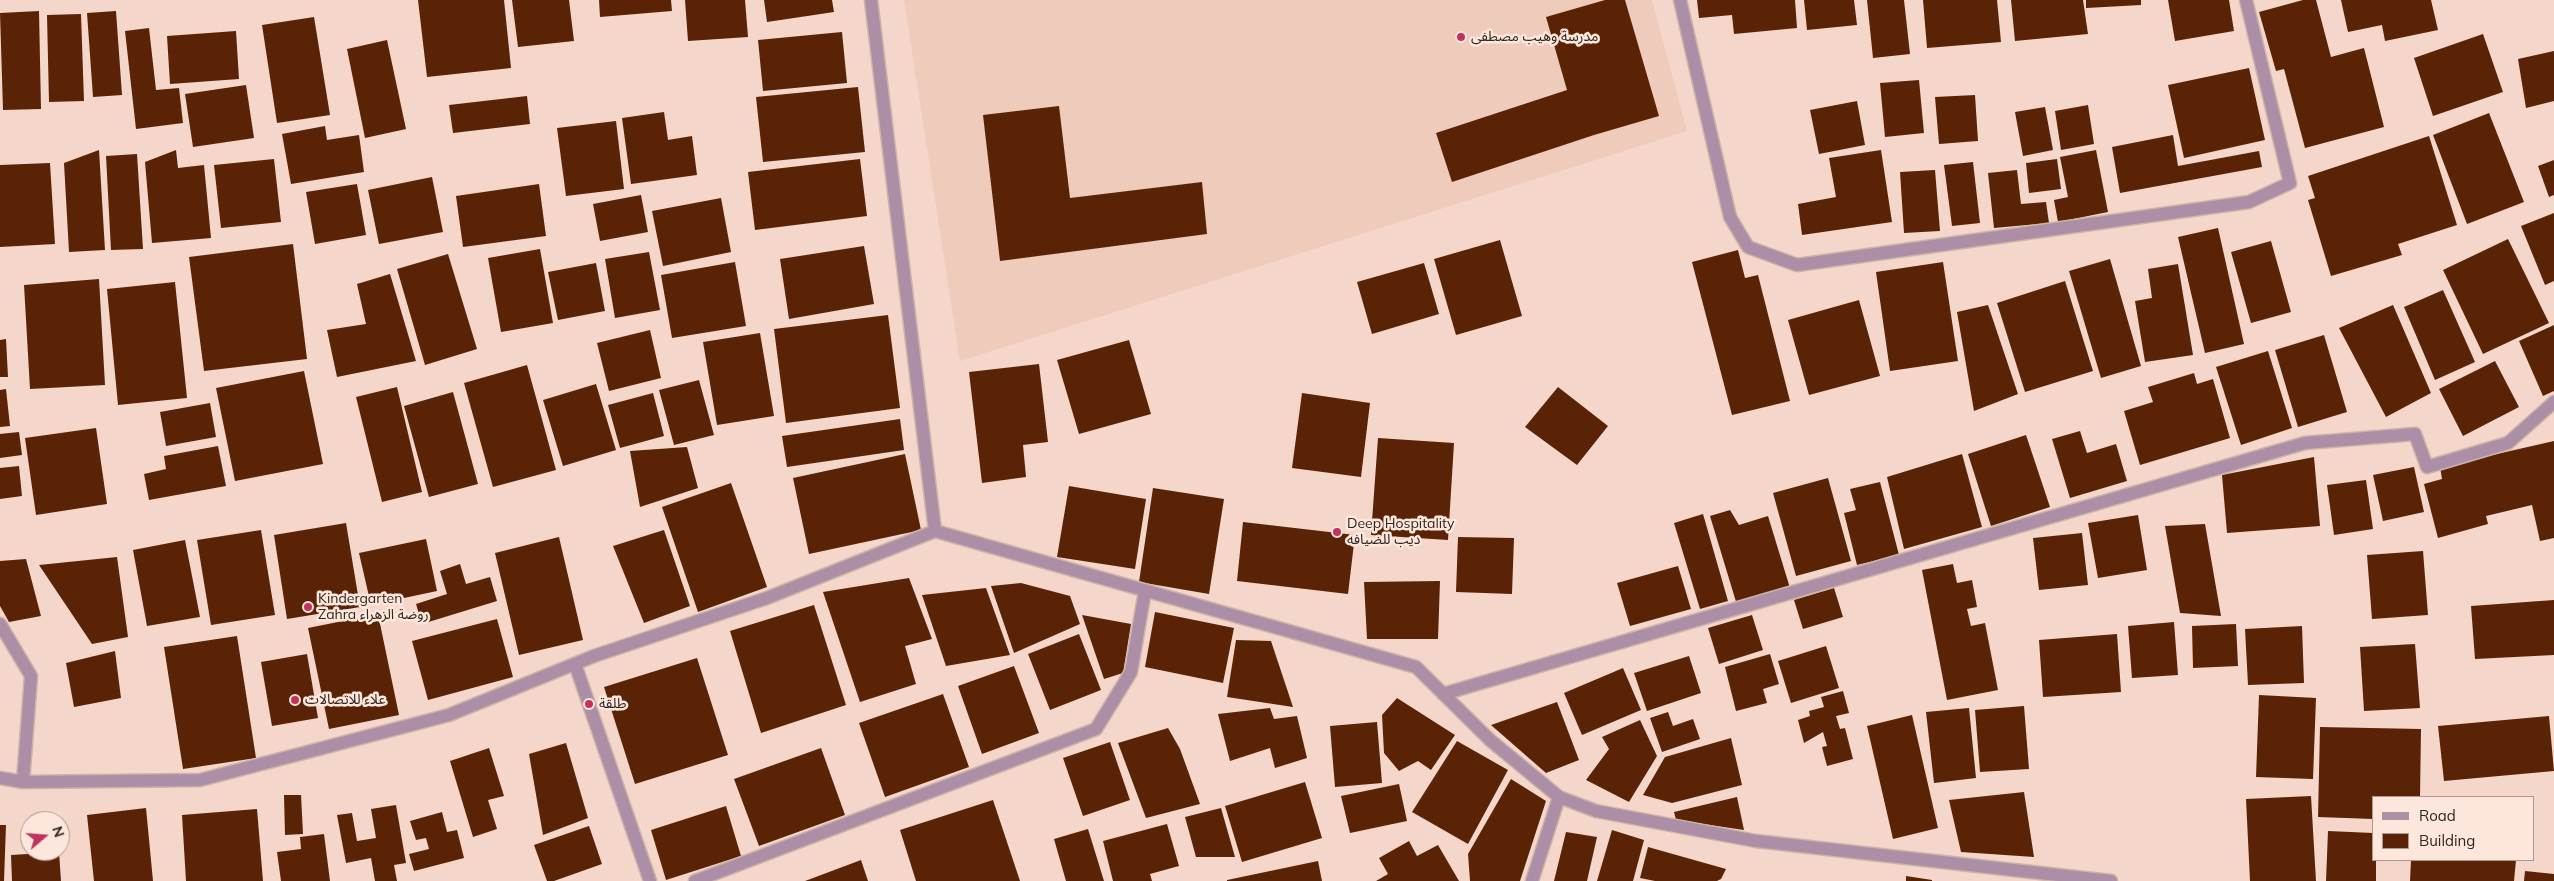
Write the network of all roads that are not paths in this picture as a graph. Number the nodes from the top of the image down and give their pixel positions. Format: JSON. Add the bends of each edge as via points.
{"nodes":[{"id":1,"x":871,"y":0,"type":"edge"},
{"id":2,"x":1680,"y":0,"type":"edge"},
{"id":3,"x":2246,"y":0,"type":"edge"},
{"id":4,"x":2554,"y":402,"type":"edge"},
{"id":5,"x":935,"y":531,"type":"junction"},
{"id":6,"x":1145,"y":592,"type":"junction"},
{"id":7,"x":0,"y":624,"type":"edge"},
{"id":8,"x":575,"y":664,"type":"junction"},
{"id":9,"x":1443,"y":694,"type":"junction"},
{"id":10,"x":0,"y":778,"type":"edge"},
{"id":11,"x":23,"y":782,"type":"junction"},
{"id":12,"x":1559,"y":797,"type":"junction"},
{"id":13,"x":2097,"y":880,"type":"edge"},
{"id":14,"x":650,"y":881,"type":"edge"},
{"id":15,"x":695,"y":881,"type":"edge"},
{"id":16,"x":1532,"y":881,"type":"edge"},
{"id":17,"x":2111,"y":881,"type":"edge"}],
"edges":[{"from":1,"to":5,"type":"street"},
{"from":2,"to":3,"type":"street","via":[[1730,217],[1748,247],[1798,265],[2249,202],[2290,183]]},
{"from":4,"to":9,"type":"street","via":[[2508,443],[2426,467],[2414,434],[2305,443]]},
{"from":5,"to":6,"type":"street"},
{"from":5,"to":8,"type":"street","via":[[767,598]]},
{"from":6,"to":9,"type":"street","via":[[1416,667]]},
{"from":6,"to":15,"type":"street","via":[[1131,672],[1096,729]]},
{"from":7,"to":11,"type":"street","via":[[31,676]]},
{"from":8,"to":11,"type":"street","via":[[449,715],[200,780]]},
{"from":8,"to":14,"type":"street"},
{"from":9,"to":12,"type":"street","via":[[1490,740]]},
{"from":10,"to":11,"type":"street"},
{"from":12,"to":13,"type":"street","via":[[1596,811],[1756,841]]},
{"from":12,"to":16,"type":"street"},
{"from":13,"to":17,"type":"street"}]}
